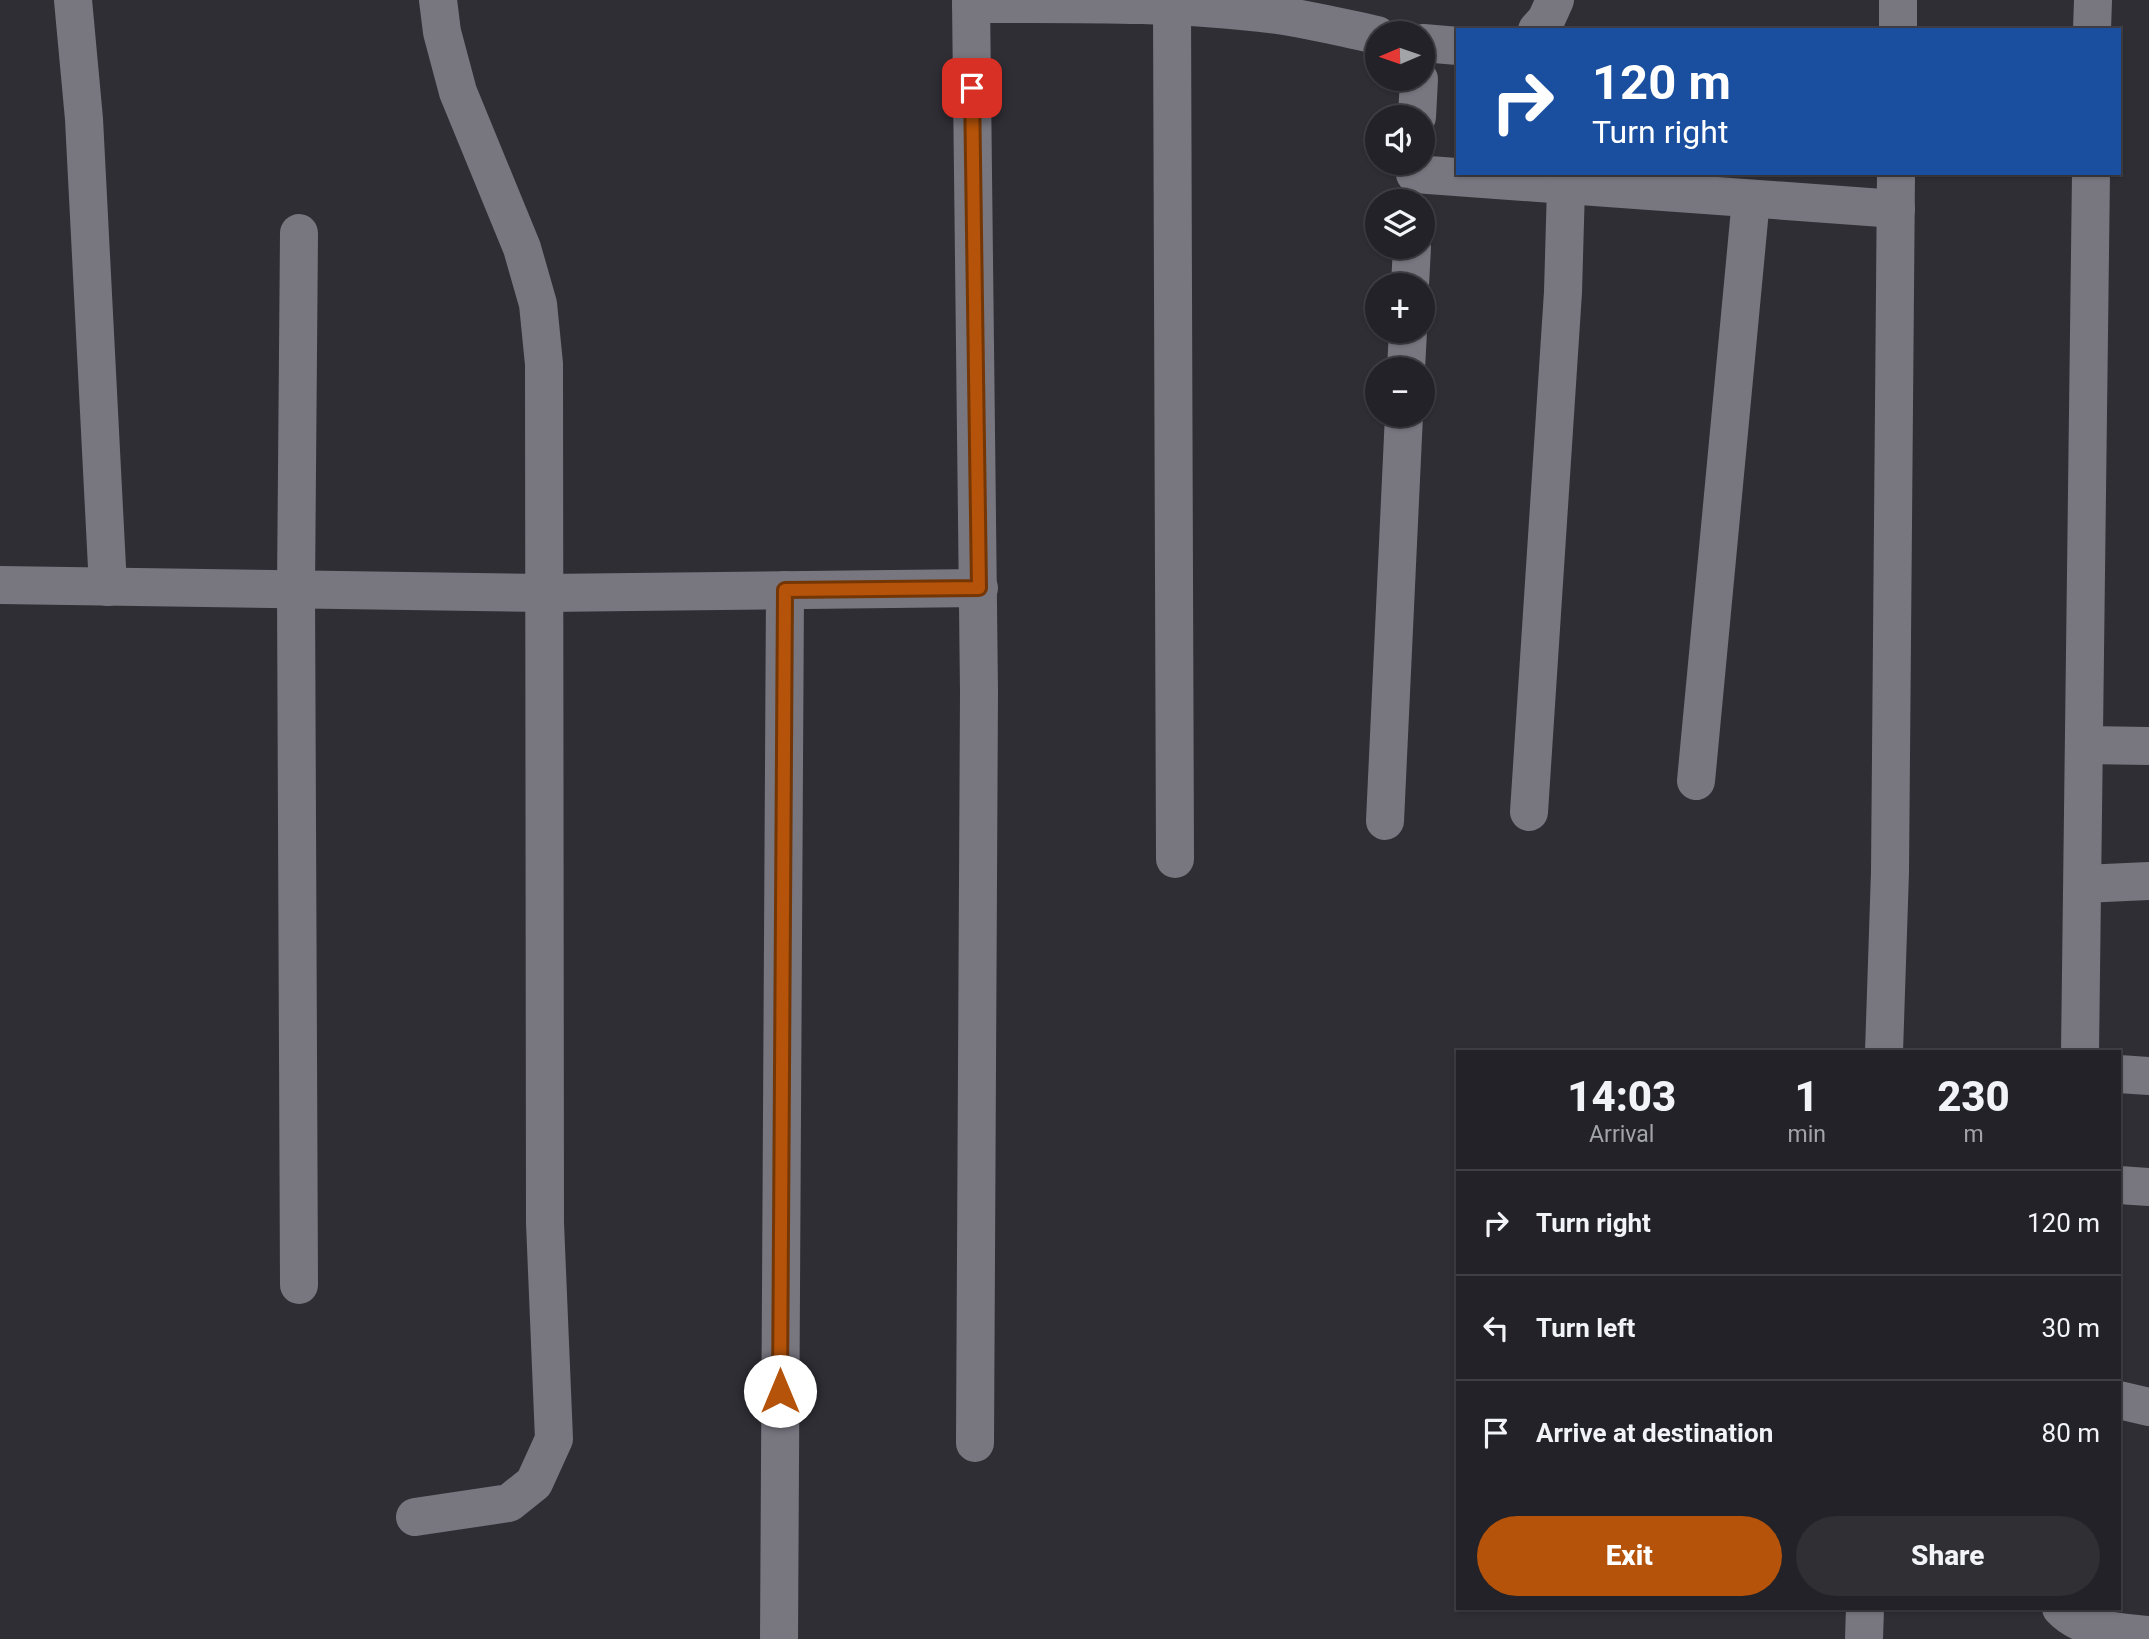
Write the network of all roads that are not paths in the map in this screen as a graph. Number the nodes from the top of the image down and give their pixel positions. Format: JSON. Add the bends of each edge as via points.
{"nodes":[{"id":1,"x":73,"y":0,"type":"edge"},
{"id":2,"x":438,"y":0,"type":"edge"},
{"id":3,"x":1555,"y":0,"type":"edge"},
{"id":4,"x":1898,"y":0,"type":"edge"},
{"id":5,"x":2093,"y":0,"type":"edge"},
{"id":6,"x":971,"y":2,"type":"edge"},
{"id":7,"x":1227,"y":5,"type":"edge"},
{"id":8,"x":1172,"y":7,"type":"junction"},
{"id":9,"x":1539,"y":28,"type":"edge"},
{"id":10,"x":1898,"y":28,"type":"edge"},
{"id":11,"x":2092,"y":28,"type":"edge"},
{"id":12,"x":1365,"y":33,"type":"edge"},
{"id":13,"x":1435,"y":44,"type":"edge"},
{"id":14,"x":1456,"y":46,"type":"edge"},
{"id":15,"x":2091,"y":175,"type":"edge"},
{"id":16,"x":1415,"y":179,"type":"edge"},
{"id":17,"x":1565,"y":180,"type":"edge"},
{"id":18,"x":1896,"y":191,"type":"edge"},
{"id":19,"x":1751,"y":199,"type":"junction"},
{"id":20,"x":299,"y":233,"type":"dead end"},
{"id":21,"x":1403,"y":427,"type":"edge"},
{"id":22,"x":0,"y":585,"type":"edge"},
{"id":23,"x":107,"y":587,"type":"junction"},
{"id":24,"x":979,"y":588,"type":"junction"},
{"id":25,"x":296,"y":589,"type":"junction"},
{"id":26,"x":785,"y":590,"type":"junction"},
{"id":27,"x":545,"y":593,"type":"junction"},
{"id":28,"x":2086,"y":745,"type":"junction"},
{"id":29,"x":2149,"y":746,"type":"edge"},
{"id":30,"x":1696,"y":781,"type":"dead end"},
{"id":31,"x":1529,"y":812,"type":"dead end"},
{"id":32,"x":1385,"y":821,"type":"dead end"},
{"id":33,"x":1175,"y":859,"type":"dead end"},
{"id":34,"x":2149,"y":881,"type":"edge"},
{"id":35,"x":2083,"y":884,"type":"junction"},
{"id":36,"x":1884,"y":1050,"type":"edge"},
{"id":37,"x":2080,"y":1050,"type":"edge"},
{"id":38,"x":2121,"y":1074,"type":"edge"},
{"id":39,"x":2149,"y":1076,"type":"edge"},
{"id":40,"x":2121,"y":1185,"type":"edge"},
{"id":41,"x":2149,"y":1187,"type":"edge"},
{"id":42,"x":299,"y":1285,"type":"dead end"},
{"id":43,"x":2121,"y":1400,"type":"edge"},
{"id":44,"x":2149,"y":1407,"type":"edge"},
{"id":45,"x":975,"y":1443,"type":"dead end"},
{"id":46,"x":415,"y":1517,"type":"dead end"},
{"id":47,"x":1865,"y":1610,"type":"edge"},
{"id":48,"x":2063,"y":1610,"type":"edge"},
{"id":49,"x":2149,"y":1635,"type":"edge"},
{"id":50,"x":779,"y":1639,"type":"edge"},
{"id":51,"x":1864,"y":1639,"type":"edge"}],
"edges":[{"from":1,"to":23,"type":"street","via":[[84,119]]},
{"from":2,"to":27,"type":"street","via":[[458,92],[522,248],[538,304],[544,364]]},
{"from":3,"to":9,"type":"street"},
{"from":4,"to":10,"type":"street"},
{"from":5,"to":11,"type":"street"},
{"from":6,"to":8,"type":"street"},
{"from":6,"to":24,"type":"street"},
{"from":7,"to":8,"type":"street"},
{"from":7,"to":12,"type":"street"},
{"from":8,"to":33,"type":"street"},
{"from":13,"to":14,"type":"street"},
{"from":15,"to":28,"type":"street"},
{"from":16,"to":17,"type":"street"},
{"from":17,"to":19,"type":"street"},
{"from":17,"to":31,"type":"street","via":[[1563,292]]},
{"from":18,"to":19,"type":"street"},
{"from":18,"to":36,"type":"street"},
{"from":19,"to":30,"type":"street"},
{"from":20,"to":25,"type":"street"},
{"from":21,"to":32,"type":"street"},
{"from":22,"to":23,"type":"street"},
{"from":23,"to":25,"type":"street"},
{"from":24,"to":26,"type":"street"},
{"from":24,"to":45,"type":"street"},
{"from":25,"to":27,"type":"street"},
{"from":25,"to":42,"type":"street"},
{"from":26,"to":27,"type":"street"},
{"from":26,"to":50,"type":"street"},
{"from":27,"to":46,"type":"street","via":[[545,1223],[554,1439],[534,1483],[509,1503]]},
{"from":28,"to":29,"type":"street"},
{"from":28,"to":35,"type":"street"},
{"from":34,"to":35,"type":"street"},
{"from":35,"to":37,"type":"street"},
{"from":38,"to":39,"type":"street"},
{"from":40,"to":41,"type":"street"},
{"from":43,"to":44,"type":"street"},
{"from":47,"to":51,"type":"street"},
{"from":48,"to":49,"type":"street","via":[[2070,1618],[2107,1630]]}]}
